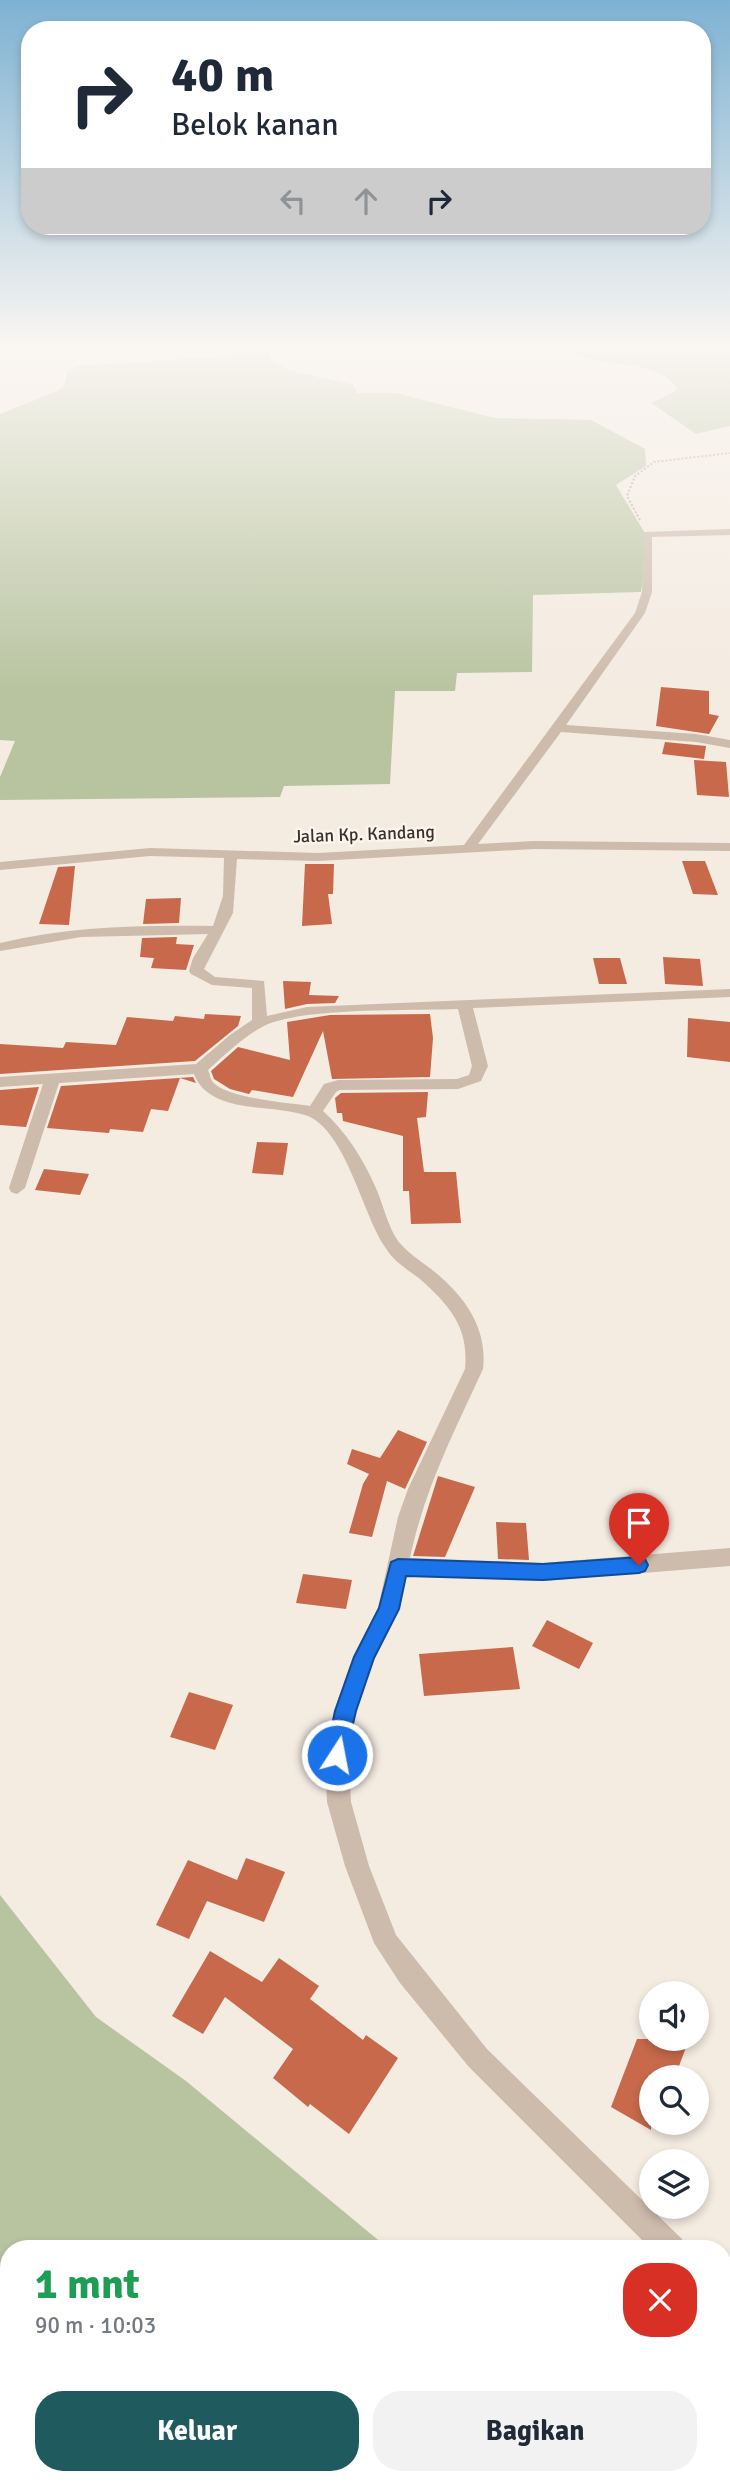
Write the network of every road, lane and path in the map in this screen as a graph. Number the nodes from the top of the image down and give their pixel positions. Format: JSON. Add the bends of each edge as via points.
{"nodes":[{"id":1,"x":663,"y":461,"type":"edge"},
{"id":2,"x":730,"y":533,"type":"edge"},
{"id":3,"x":647,"y":534,"type":"junction"},
{"id":4,"x":560,"y":728,"type":"junction"},
{"id":5,"x":730,"y":744,"type":"edge"},
{"id":6,"x":469,"y":847,"type":"junction"},
{"id":7,"x":730,"y":848,"type":"edge"},
{"id":8,"x":231,"y":853,"type":"junction"},
{"id":9,"x":0,"y":866,"type":"edge"},
{"id":10,"x":216,"y":930,"type":"junction"},
{"id":11,"x":0,"y":947,"type":"edge"},
{"id":12,"x":730,"y":993,"type":"edge"},
{"id":13,"x":464,"y":1003,"type":"junction"},
{"id":14,"x":260,"y":1022,"type":"junction"},
{"id":15,"x":200,"y":1069,"type":"junction"},
{"id":16,"x":52,"y":1080,"type":"junction"},
{"id":17,"x":0,"y":1082,"type":"edge"},
{"id":18,"x":314,"y":1112,"type":"junction"},
{"id":19,"x":17,"y":1188,"type":"dead end"},
{"id":20,"x":730,"y":1557,"type":"edge"},
{"id":21,"x":398,"y":1567,"type":"junction"},
{"id":22,"x":663,"y":2240,"type":"edge"}],
"edges":[{"from":1,"to":3,"type":"path","via":[[635,476],[627,496]]},
{"from":2,"to":3,"type":"street"},
{"from":3,"to":4,"type":"street","via":[[644,604]]},
{"from":4,"to":5,"type":"street"},
{"from":4,"to":6,"type":"street"},
{"from":6,"to":7,"type":"street","name":"Jalan Kp. Kandang"},
{"from":6,"to":8,"type":"street","name":"Jalan Kp. Kandang","via":[[340,856]]},
{"from":8,"to":9,"type":"street","name":"Jalan Kp. Kandang","via":[[136,853]]},
{"from":8,"to":10,"type":"street","via":[[229,898]]},
{"from":10,"to":11,"type":"street","via":[[92,930]]},
{"from":10,"to":14,"type":"street","via":[[196,971],[212,981],[259,984]]},
{"from":12,"to":13,"type":"street"},
{"from":13,"to":14,"type":"street","via":[[307,1011]]},
{"from":13,"to":18,"type":"street","via":[[480,1066],[475,1078],[458,1084],[338,1084]]},
{"from":14,"to":15,"type":"street"},
{"from":15,"to":16,"type":"street"},
{"from":15,"to":18,"type":"street","via":[[206,1085],[232,1098]]},
{"from":16,"to":17,"type":"street"},
{"from":16,"to":19,"type":"street"},
{"from":18,"to":21,"type":"street","via":[[339,1136],[392,1245],[459,1307],[474,1342],[474,1369],[418,1489]]},
{"from":20,"to":21,"type":"street","via":[[543,1572]]},
{"from":21,"to":22,"type":"street","via":[[389,1609],[364,1657],[345,1711],[337,1755],[345,1826],[387,1943],[478,2058]]}]}
